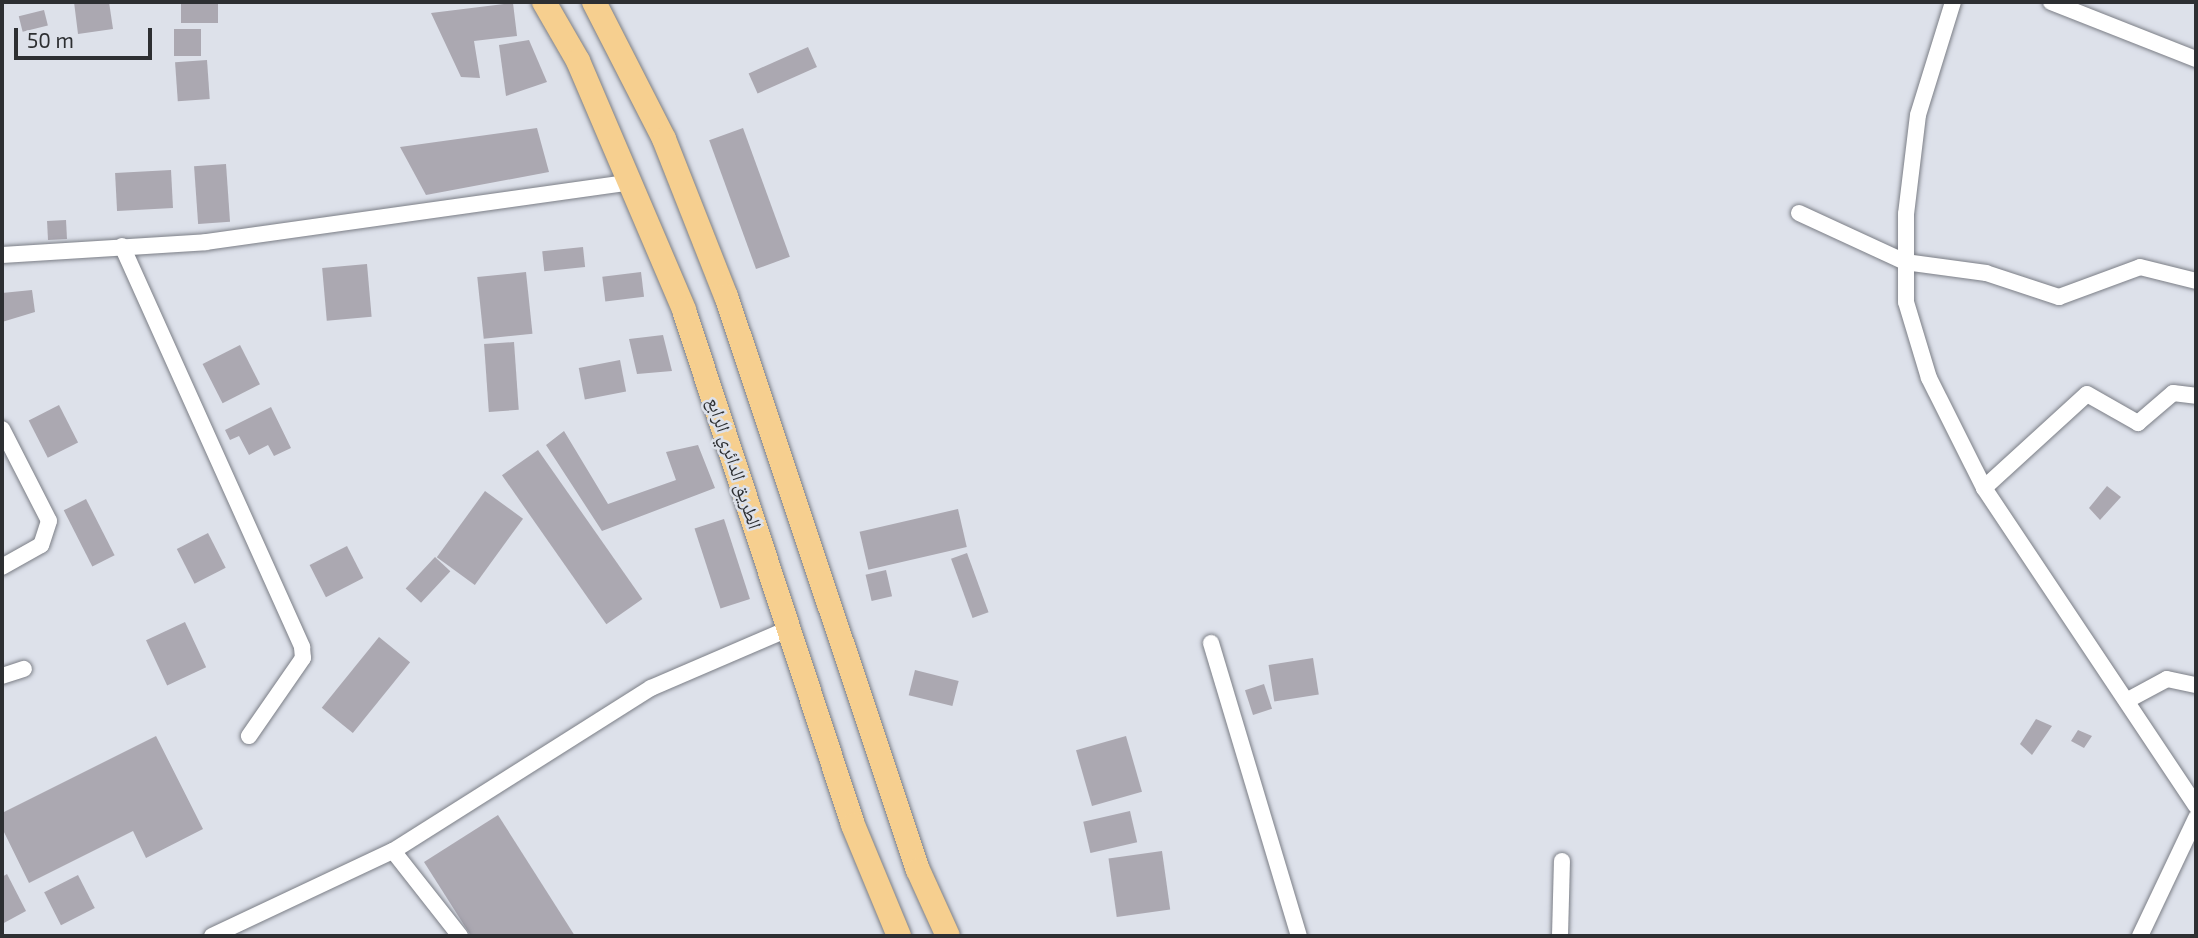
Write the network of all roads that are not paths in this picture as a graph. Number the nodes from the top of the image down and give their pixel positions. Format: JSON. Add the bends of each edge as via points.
{"nodes":[{"id":1,"x":544,"y":2,"type":"edge"},
{"id":2,"x":594,"y":2,"type":"edge"},
{"id":3,"x":1953,"y":2,"type":"edge"},
{"id":4,"x":2051,"y":2,"type":"edge"},
{"id":5,"x":2196,"y":59,"type":"edge"},
{"id":6,"x":633,"y":183,"type":"junction"},
{"id":7,"x":1799,"y":213,"type":"dead end"},
{"id":8,"x":122,"y":246,"type":"junction"},
{"id":9,"x":2,"y":255,"type":"edge"},
{"id":10,"x":1905,"y":262,"type":"junction"},
{"id":11,"x":2196,"y":281,"type":"edge"},
{"id":12,"x":2196,"y":396,"type":"edge"},
{"id":13,"x":2,"y":429,"type":"edge"},
{"id":14,"x":1984,"y":488,"type":"junction"},
{"id":15,"x":2,"y":567,"type":"edge"},
{"id":16,"x":790,"y":628,"type":"junction"},
{"id":17,"x":1211,"y":643,"type":"dead end"},
{"id":18,"x":24,"y":668,"type":"dead end"},
{"id":19,"x":2,"y":676,"type":"edge"},
{"id":20,"x":2196,"y":685,"type":"edge"},
{"id":21,"x":2128,"y":700,"type":"junction"},
{"id":22,"x":249,"y":736,"type":"dead end"},
{"id":23,"x":2196,"y":806,"type":"edge"},
{"id":24,"x":2196,"y":818,"type":"edge"},
{"id":25,"x":393,"y":851,"type":"junction"},
{"id":26,"x":1562,"y":861,"type":"dead end"},
{"id":27,"x":255,"y":928,"type":"edge"},
{"id":28,"x":212,"y":936,"type":"edge"},
{"id":29,"x":460,"y":936,"type":"edge"},
{"id":30,"x":899,"y":936,"type":"edge"},
{"id":31,"x":948,"y":936,"type":"edge"},
{"id":32,"x":1299,"y":936,"type":"edge"},
{"id":33,"x":1560,"y":936,"type":"edge"},
{"id":34,"x":2140,"y":936,"type":"edge"}],
"edges":[{"from":1,"to":6,"type":"main road","name":"الطريق الدائري الرابع"},
{"from":2,"to":31,"type":"main road","via":[[664,139],[726,296],[914,858]]},
{"from":3,"to":10,"type":"street","via":[[1918,116]]},
{"from":4,"to":5,"type":"street"},
{"from":6,"to":8,"type":"street","via":[[206,242]]},
{"from":6,"to":16,"type":"main road","name":"الطريق الدائري الرابع","via":[[684,310]]},
{"from":7,"to":10,"type":"street"},
{"from":8,"to":9,"type":"street"},
{"from":8,"to":22,"type":"street","via":[[302,647],[303,658]]},
{"from":10,"to":11,"type":"street","via":[[1986,272],[2059,297],[2140,267]]},
{"from":10,"to":14,"type":"street","via":[[1906,302],[1929,378]]},
{"from":12,"to":14,"type":"street","via":[[2173,393],[2138,423],[2087,394]]},
{"from":13,"to":15,"type":"street","via":[[49,521],[41,545]]},
{"from":14,"to":21,"type":"street"},
{"from":16,"to":25,"type":"street","via":[[652,688]]},
{"from":16,"to":30,"type":"main road","name":"الطريق الدائري الرابع","via":[[853,825]]},
{"from":17,"to":32,"type":"street"},
{"from":18,"to":19,"type":"street"},
{"from":20,"to":21,"type":"street","via":[[2166,679]]},
{"from":21,"to":23,"type":"street"},
{"from":24,"to":34,"type":"street"},
{"from":25,"to":27,"type":"street"},
{"from":25,"to":29,"type":"street"},
{"from":26,"to":33,"type":"street"},
{"from":27,"to":28,"type":"street"}]}
